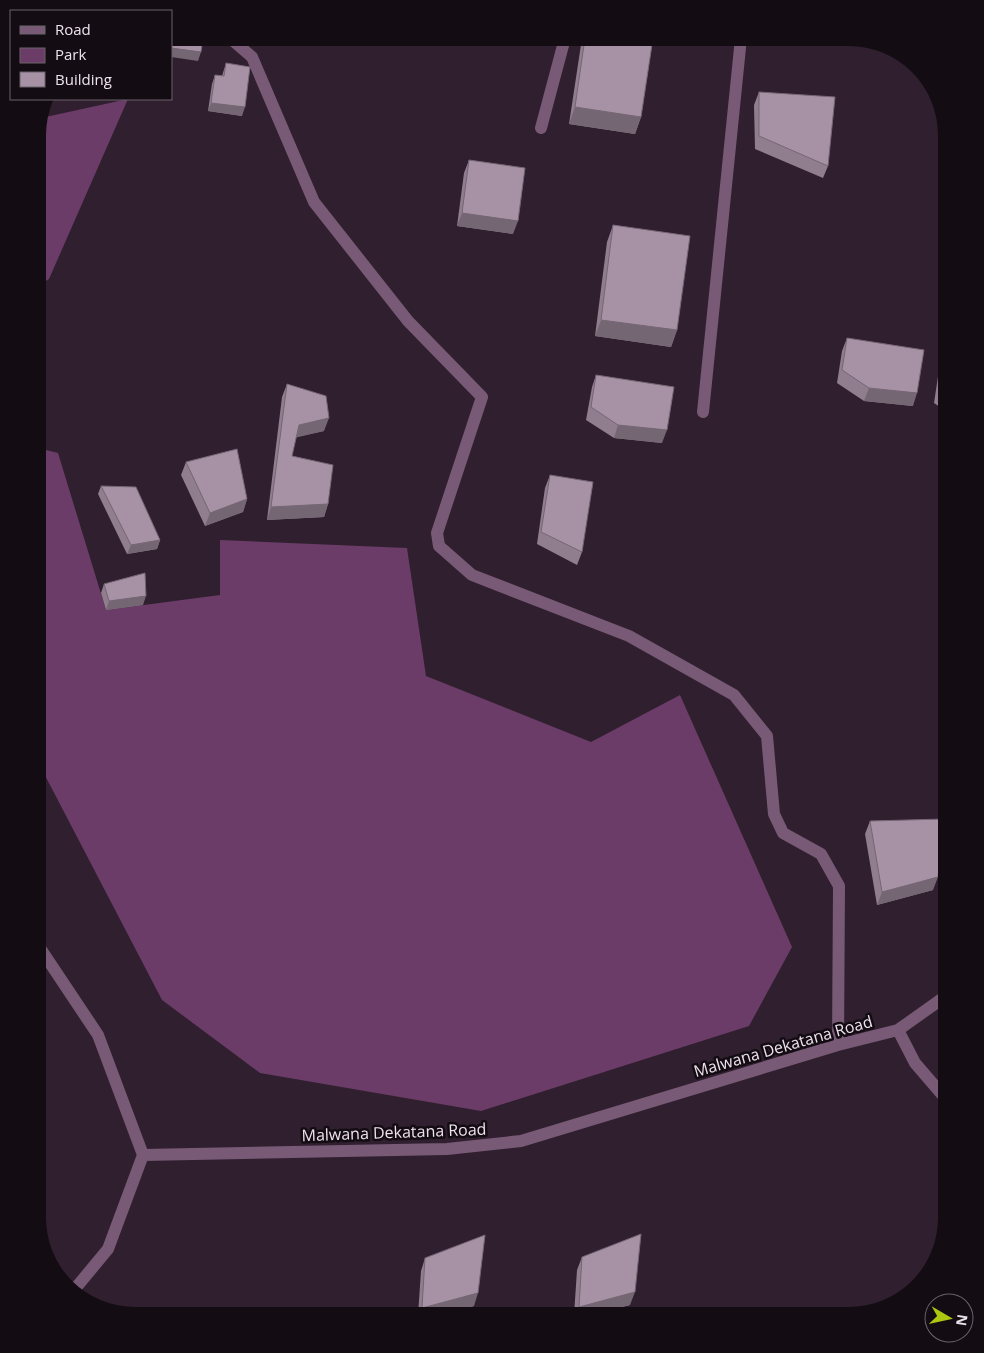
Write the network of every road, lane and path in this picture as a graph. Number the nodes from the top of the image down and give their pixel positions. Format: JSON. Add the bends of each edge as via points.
{"nodes":[{"id":1,"x":239,"y":46,"type":"edge"},
{"id":2,"x":563,"y":46,"type":"edge"},
{"id":3,"x":740,"y":46,"type":"edge"},
{"id":4,"x":541,"y":128,"type":"dead end"},
{"id":5,"x":703,"y":412,"type":"dead end"},
{"id":6,"x":46,"y":957,"type":"edge"},
{"id":7,"x":938,"y":1002,"type":"edge"},
{"id":8,"x":898,"y":1030,"type":"junction"},
{"id":9,"x":838,"y":1045,"type":"junction"},
{"id":10,"x":938,"y":1090,"type":"edge"},
{"id":11,"x":143,"y":1155,"type":"junction"},
{"id":12,"x":78,"y":1285,"type":"edge"}],
"edges":[{"from":1,"to":9,"type":"street","via":[[252,58],[314,202],[408,321],[482,397],[437,533],[439,546],[472,575],[629,636],[734,695],[767,736],[774,814],[783,833],[821,854],[839,886]]},
{"from":2,"to":4,"type":"street"},
{"from":3,"to":5,"type":"street"},
{"from":6,"to":11,"type":"street","via":[[98,1035]]},
{"from":7,"to":8,"type":"street","name":"Malwana Dekatana Road"},
{"from":8,"to":9,"type":"street","name":"Malwana Dekatana Road"},
{"from":8,"to":10,"type":"street","via":[[915,1063]]},
{"from":9,"to":11,"type":"street","name":"Malwana Dekatana Road","via":[[521,1141],[447,1149]]},
{"from":11,"to":12,"type":"street","via":[[108,1249]]}]}
